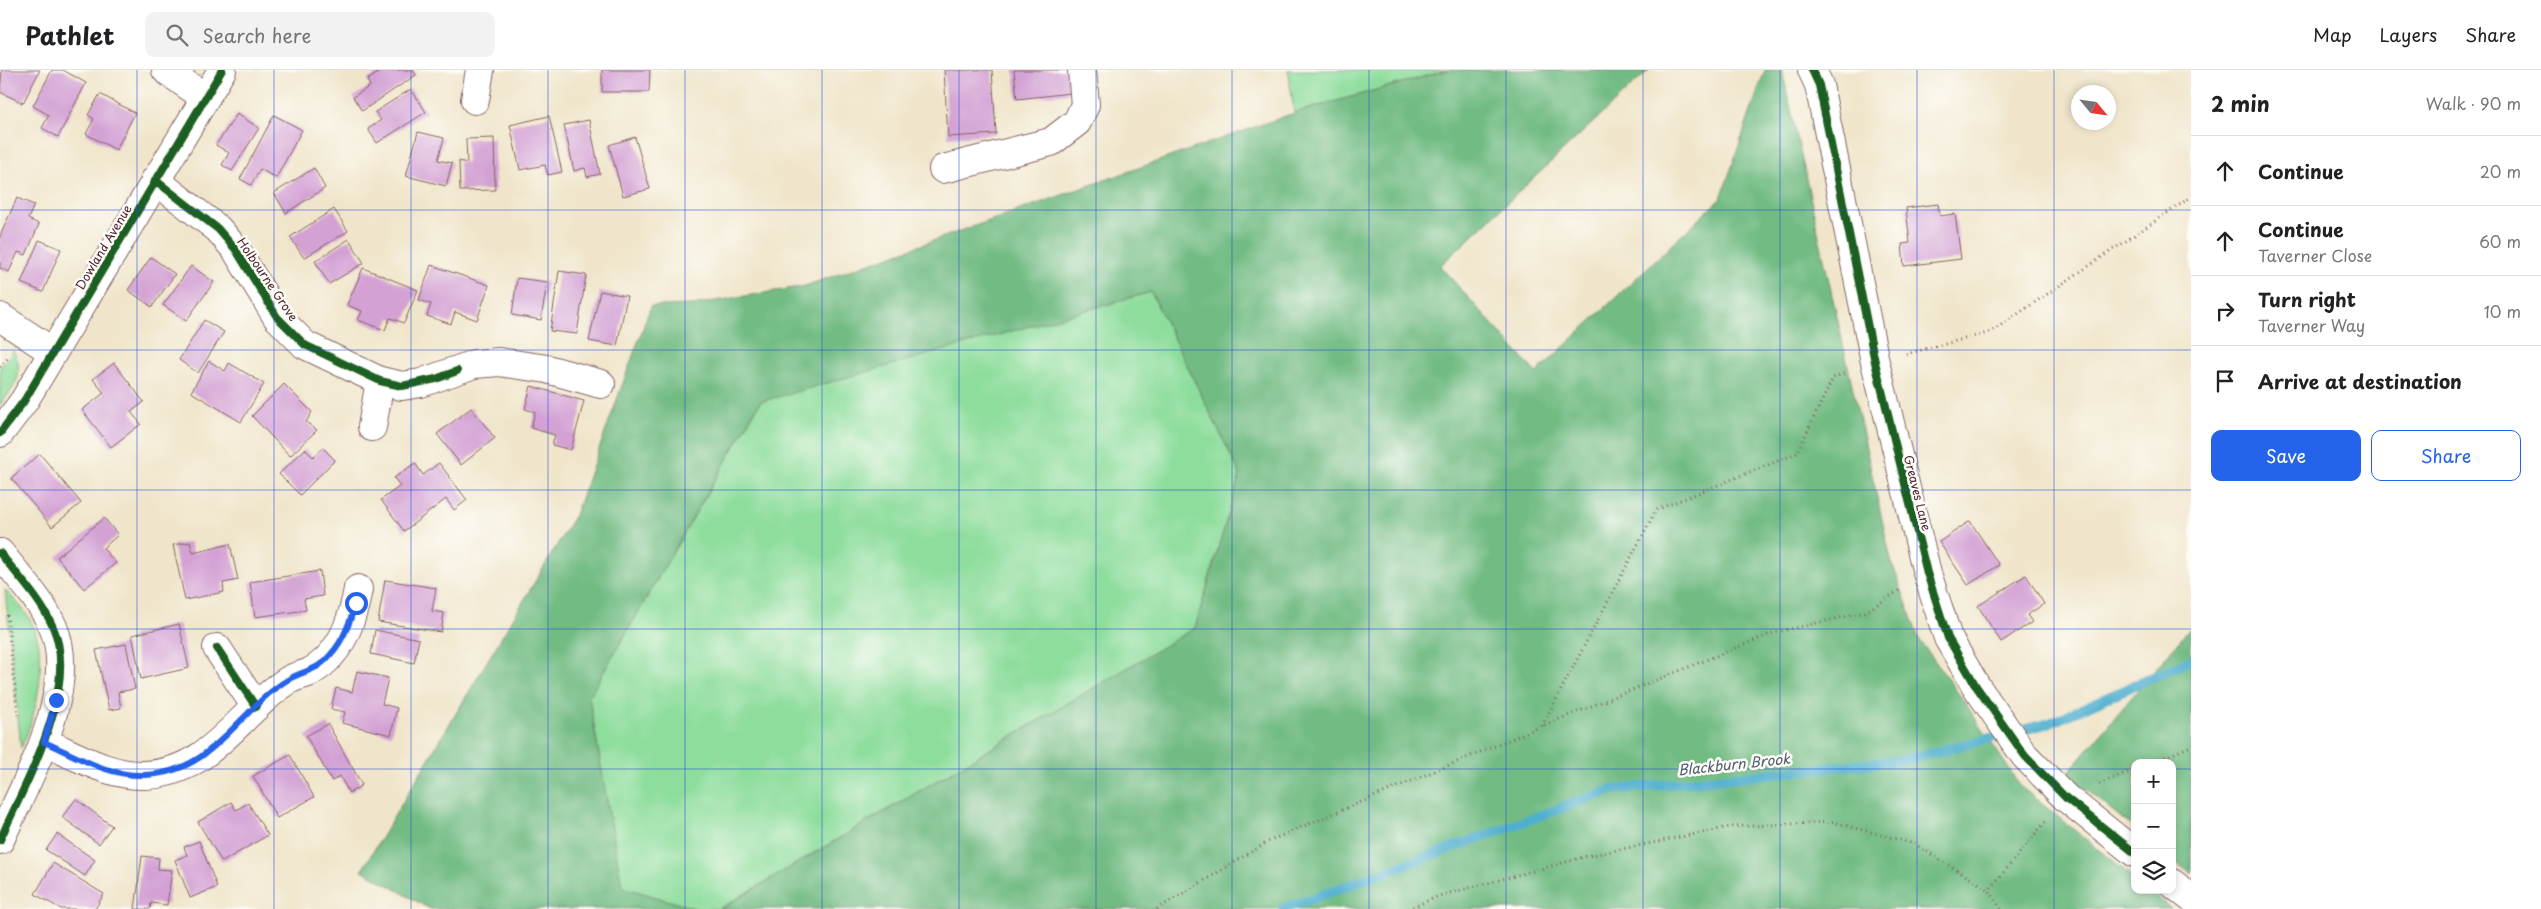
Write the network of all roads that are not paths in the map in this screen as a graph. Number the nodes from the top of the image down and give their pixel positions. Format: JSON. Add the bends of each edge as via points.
{"nodes":[{"id":1,"x":166,"y":70,"type":"edge"},
{"id":2,"x":222,"y":70,"type":"edge"},
{"id":3,"x":480,"y":70,"type":"edge"},
{"id":4,"x":1082,"y":70,"type":"edge"},
{"id":5,"x":1812,"y":70,"type":"edge"},
{"id":6,"x":204,"y":98,"type":"junction"},
{"id":7,"x":475,"y":100,"type":"dead end"},
{"id":8,"x":943,"y":169,"type":"dead end"},
{"id":9,"x":155,"y":180,"type":"junction"},
{"id":10,"x":0,"y":317,"type":"edge"},
{"id":11,"x":53,"y":352,"type":"junction"},
{"id":12,"x":380,"y":381,"type":"junction"},
{"id":13,"x":601,"y":384,"type":"dead end"},
{"id":14,"x":372,"y":427,"type":"dead end"},
{"id":15,"x":0,"y":432,"type":"edge"},
{"id":16,"x":0,"y":553,"type":"edge"},
{"id":17,"x":358,"y":589,"type":"dead end"},
{"id":18,"x":217,"y":648,"type":"dead end"},
{"id":19,"x":256,"y":706,"type":"junction"},
{"id":20,"x":44,"y":742,"type":"junction"},
{"id":21,"x":0,"y":840,"type":"edge"},
{"id":22,"x":2131,"y":850,"type":"edge"},
{"id":23,"x":2176,"y":886,"type":"edge"},
{"id":24,"x":2191,"y":898,"type":"edge"}],
"edges":[{"from":1,"to":6,"type":"street"},
{"from":2,"to":6,"type":"street","name":"Dowland Avenue"},
{"from":3,"to":7,"type":"street"},
{"from":4,"to":8,"type":"street","via":[[1085,105],[1077,122],[1051,142]]},
{"from":5,"to":22,"type":"street","name":"Greaves Lane","via":[[1819,85],[1875,362],[1926,573],[1948,638],[1976,686],[2025,756],[2066,798]]},
{"from":6,"to":9,"type":"street","name":"Dowland Avenue"},
{"from":9,"to":11,"type":"street","name":"Dowland Avenue"},
{"from":9,"to":12,"type":"street","name":"Holbourne Grove","via":[[218,229],[236,250],[277,317],[300,341]]},
{"from":10,"to":11,"type":"street"},
{"from":11,"to":15,"type":"street","name":"Dowland Avenue","via":[[24,401]]},
{"from":12,"to":13,"type":"street","name":"Holbourne Grove","via":[[402,386],[436,380],[474,364],[499,362],[547,369]]},
{"from":12,"to":14,"type":"street"},
{"from":16,"to":20,"type":"street","via":[[36,599],[53,627],[59,649],[60,673]]},
{"from":17,"to":19,"type":"street","via":[[347,630],[331,655],[311,672],[290,679]]},
{"from":18,"to":19,"type":"street"},
{"from":19,"to":20,"type":"street","via":[[226,738],[201,757],[175,769],[144,776],[117,773]]},
{"from":20,"to":21,"type":"street"},
{"from":23,"to":24,"type":"street"}]}
